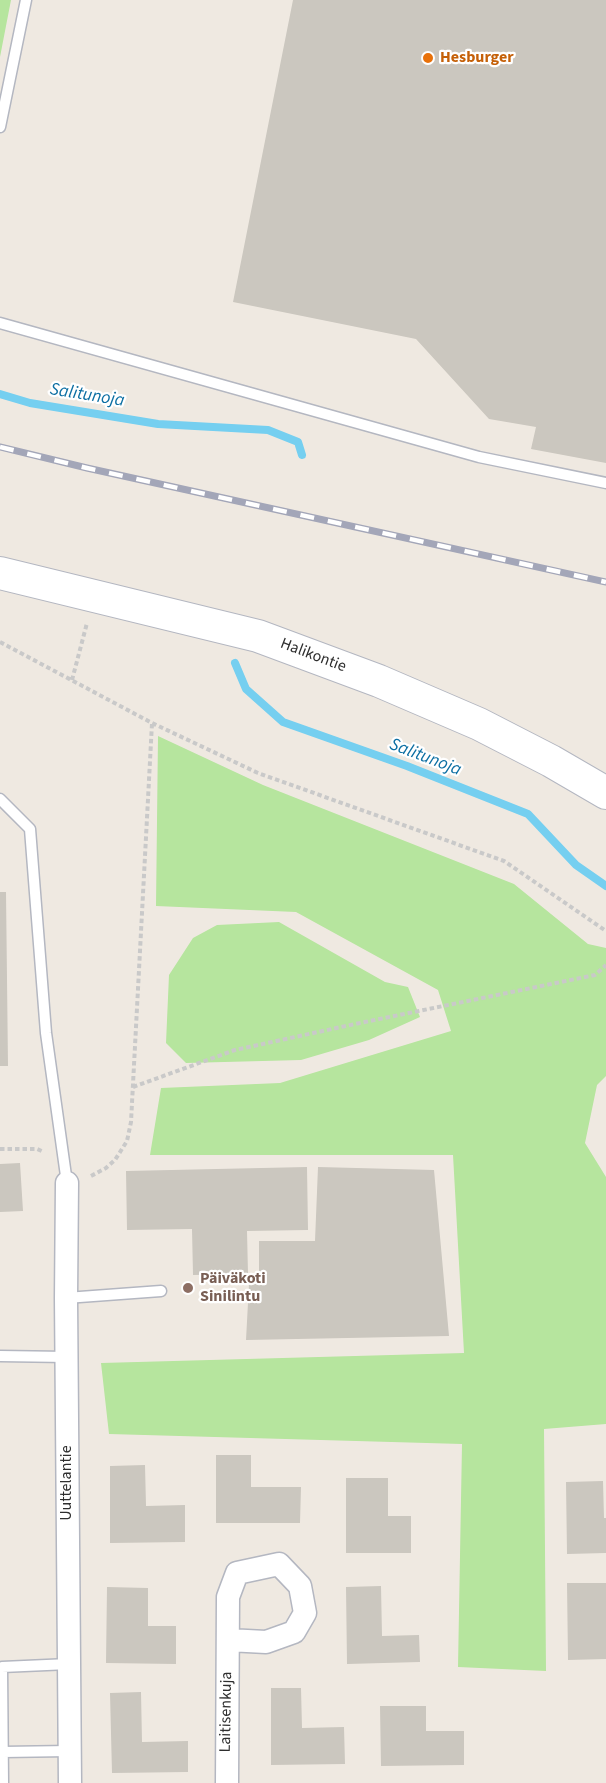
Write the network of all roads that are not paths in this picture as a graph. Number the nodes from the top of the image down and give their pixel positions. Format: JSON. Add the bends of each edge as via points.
{"nodes":[{"id":1,"x":26,"y":0,"type":"edge"},
{"id":2,"x":0,"y":127,"type":"edge"},
{"id":3,"x":0,"y":323,"type":"edge"},
{"id":4,"x":606,"y":483,"type":"edge"},
{"id":5,"x":0,"y":573,"type":"edge"},
{"id":6,"x":606,"y":793,"type":"edge"},
{"id":7,"x":0,"y":799,"type":"edge"},
{"id":8,"x":67,"y":1183,"type":"joint"},
{"id":9,"x":161,"y":1291,"type":"dead end"},
{"id":10,"x":66,"y":1298,"type":"junction"},
{"id":11,"x":0,"y":1356,"type":"edge"},
{"id":12,"x":67,"y":1357,"type":"junction"},
{"id":13,"x":228,"y":1640,"type":"dead end"},
{"id":14,"x":69,"y":1664,"type":"junction"},
{"id":15,"x":69,"y":1751,"type":"junction"},
{"id":16,"x":3,"y":1752,"type":"junction"},
{"id":17,"x":3,"y":1783,"type":"edge"},
{"id":18,"x":70,"y":1783,"type":"edge"},
{"id":19,"x":226,"y":1783,"type":"edge"}],
"edges":[{"from":1,"to":2,"type":"lane"},
{"from":3,"to":4,"type":"lane","via":[[479,457]]},
{"from":5,"to":6,"type":"main road","name":"Halikontie","via":[[258,636],[479,724]]},
{"from":7,"to":8,"type":"lane","via":[[30,830],[46,1033]]},
{"from":8,"to":10,"type":"street","name":"Uuttelantie"},
{"from":9,"to":10,"type":"lane"},
{"from":10,"to":12,"type":"street","name":"Uuttelantie"},
{"from":11,"to":12,"type":"lane"},
{"from":12,"to":14,"type":"street","name":"Uuttelantie"},
{"from":13,"to":19,"type":"street","name":"Laitisenkuja"},
{"from":14,"to":15,"type":"street","name":"Uuttelantie"},
{"from":14,"to":16,"type":"lane","via":[[2,1666]]},
{"from":15,"to":16,"type":"lane"},
{"from":15,"to":18,"type":"street","name":"Uuttelantie"},
{"from":16,"to":17,"type":"lane"}]}
